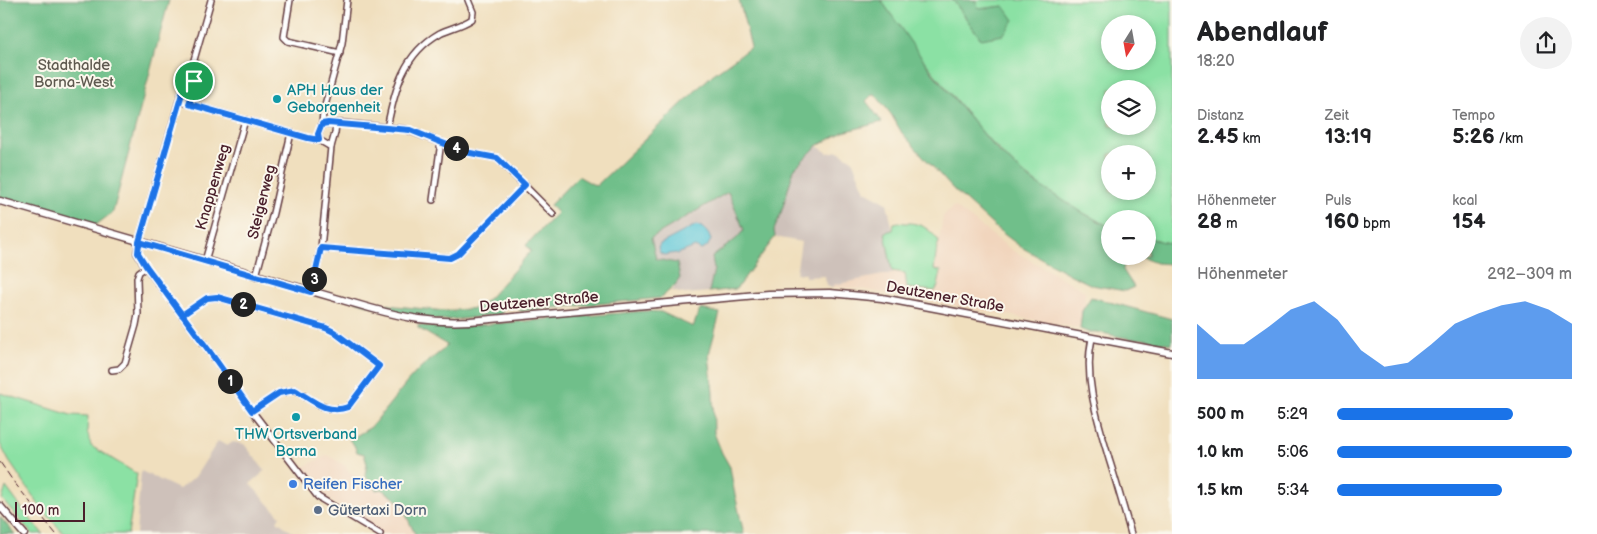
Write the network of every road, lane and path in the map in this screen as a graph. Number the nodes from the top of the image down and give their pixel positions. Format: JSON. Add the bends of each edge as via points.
{"nodes":[{"id":1,"x":211,"y":0,"type":"edge"},
{"id":2,"x":290,"y":0,"type":"edge"},
{"id":3,"x":347,"y":0,"type":"edge"},
{"id":4,"x":468,"y":0,"type":"edge"},
{"id":5,"x":340,"y":53,"type":"junction"},
{"id":6,"x":188,"y":78,"type":"junction"},
{"id":7,"x":179,"y":101,"type":"junction"},
{"id":8,"x":189,"y":104,"type":"junction"},
{"id":9,"x":245,"y":120,"type":"junction"},
{"id":10,"x":336,"y":123,"type":"junction"},
{"id":11,"x":322,"y":124,"type":"junction"},
{"id":12,"x":387,"y":128,"type":"junction"},
{"id":13,"x":290,"y":133,"type":"junction"},
{"id":14,"x":319,"y":140,"type":"junction"},
{"id":15,"x":441,"y":142,"type":"junction"},
{"id":16,"x":332,"y":147,"type":"junction"},
{"id":17,"x":525,"y":185,"type":"junction"},
{"id":18,"x":433,"y":200,"type":"dead end"},
{"id":19,"x":0,"y":201,"type":"edge"},
{"id":20,"x":553,"y":214,"type":"dead end"},
{"id":21,"x":139,"y":242,"type":"junction"},
{"id":22,"x":321,"y":248,"type":"junction"},
{"id":23,"x":205,"y":261,"type":"junction"},
{"id":24,"x":146,"y":266,"type":"junction"},
{"id":25,"x":256,"y":276,"type":"junction"},
{"id":26,"x":311,"y":292,"type":"junction"},
{"id":27,"x":182,"y":315,"type":"junction"},
{"id":28,"x":1092,"y":338,"type":"junction"},
{"id":29,"x":1172,"y":353,"type":"edge"},
{"id":30,"x":112,"y":370,"type":"dead end"},
{"id":31,"x":252,"y":411,"type":"junction"},
{"id":32,"x":0,"y":506,"type":"edge"},
{"id":33,"x":24,"y":534,"type":"edge"},
{"id":34,"x":380,"y":534,"type":"edge"},
{"id":35,"x":1131,"y":534,"type":"edge"}],
"edges":[{"from":1,"to":6,"type":"street"},
{"from":2,"to":5,"type":"street","via":[[284,38]]},
{"from":3,"to":5,"type":"street"},
{"from":4,"to":12,"type":"street","via":[[472,19],[433,38],[404,70]]},
{"from":5,"to":11,"type":"street"},
{"from":6,"to":7,"type":"street"},
{"from":6,"to":8,"type":"street","via":[[195,83]]},
{"from":7,"to":8,"type":"street"},
{"from":7,"to":21,"type":"street"},
{"from":8,"to":9,"type":"street"},
{"from":9,"to":13,"type":"street"},
{"from":9,"to":23,"type":"street","name":"Knappenweg"},
{"from":10,"to":11,"type":"street"},
{"from":10,"to":12,"type":"street"},
{"from":10,"to":16,"type":"street"},
{"from":11,"to":14,"type":"street"},
{"from":12,"to":15,"type":"street","via":[[410,130]]},
{"from":13,"to":14,"type":"street"},
{"from":13,"to":25,"type":"street","name":"Steigerweg"},
{"from":14,"to":16,"type":"street"},
{"from":15,"to":17,"type":"street","via":[[472,154],[497,158]]},
{"from":15,"to":18,"type":"street"},
{"from":16,"to":22,"type":"street"},
{"from":17,"to":20,"type":"street"},
{"from":17,"to":22,"type":"street","via":[[458,254],[450,258]]},
{"from":19,"to":21,"type":"main road","name":"Deutzener Straße"},
{"from":21,"to":23,"type":"main road","name":"Deutzener Straße"},
{"from":21,"to":24,"type":"street","via":[[138,253]]},
{"from":22,"to":26,"type":"street"},
{"from":23,"to":25,"type":"main road","name":"Deutzener Straße"},
{"from":24,"to":27,"type":"street"},
{"from":24,"to":30,"type":"street","via":[[137,278],[138,314],[125,363]]},
{"from":25,"to":26,"type":"main road","name":"Deutzener Straße"},
{"from":26,"to":28,"type":"main road","name":"Deutzener Straße","via":[[403,318],[446,322],[768,294],[830,293],[882,298]]},
{"from":27,"to":31,"type":"street"},
{"from":27,"to":31,"type":"street","via":[[207,298],[222,298],[334,332],[379,366],[348,407],[340,410],[323,407],[295,390],[279,393]]},
{"from":28,"to":29,"type":"main road","name":"Deutzener Straße"},
{"from":28,"to":35,"type":"street","via":[[1090,380]]},
{"from":31,"to":34,"type":"street","via":[[318,497]]},
{"from":32,"to":33,"type":"main road"}]}
